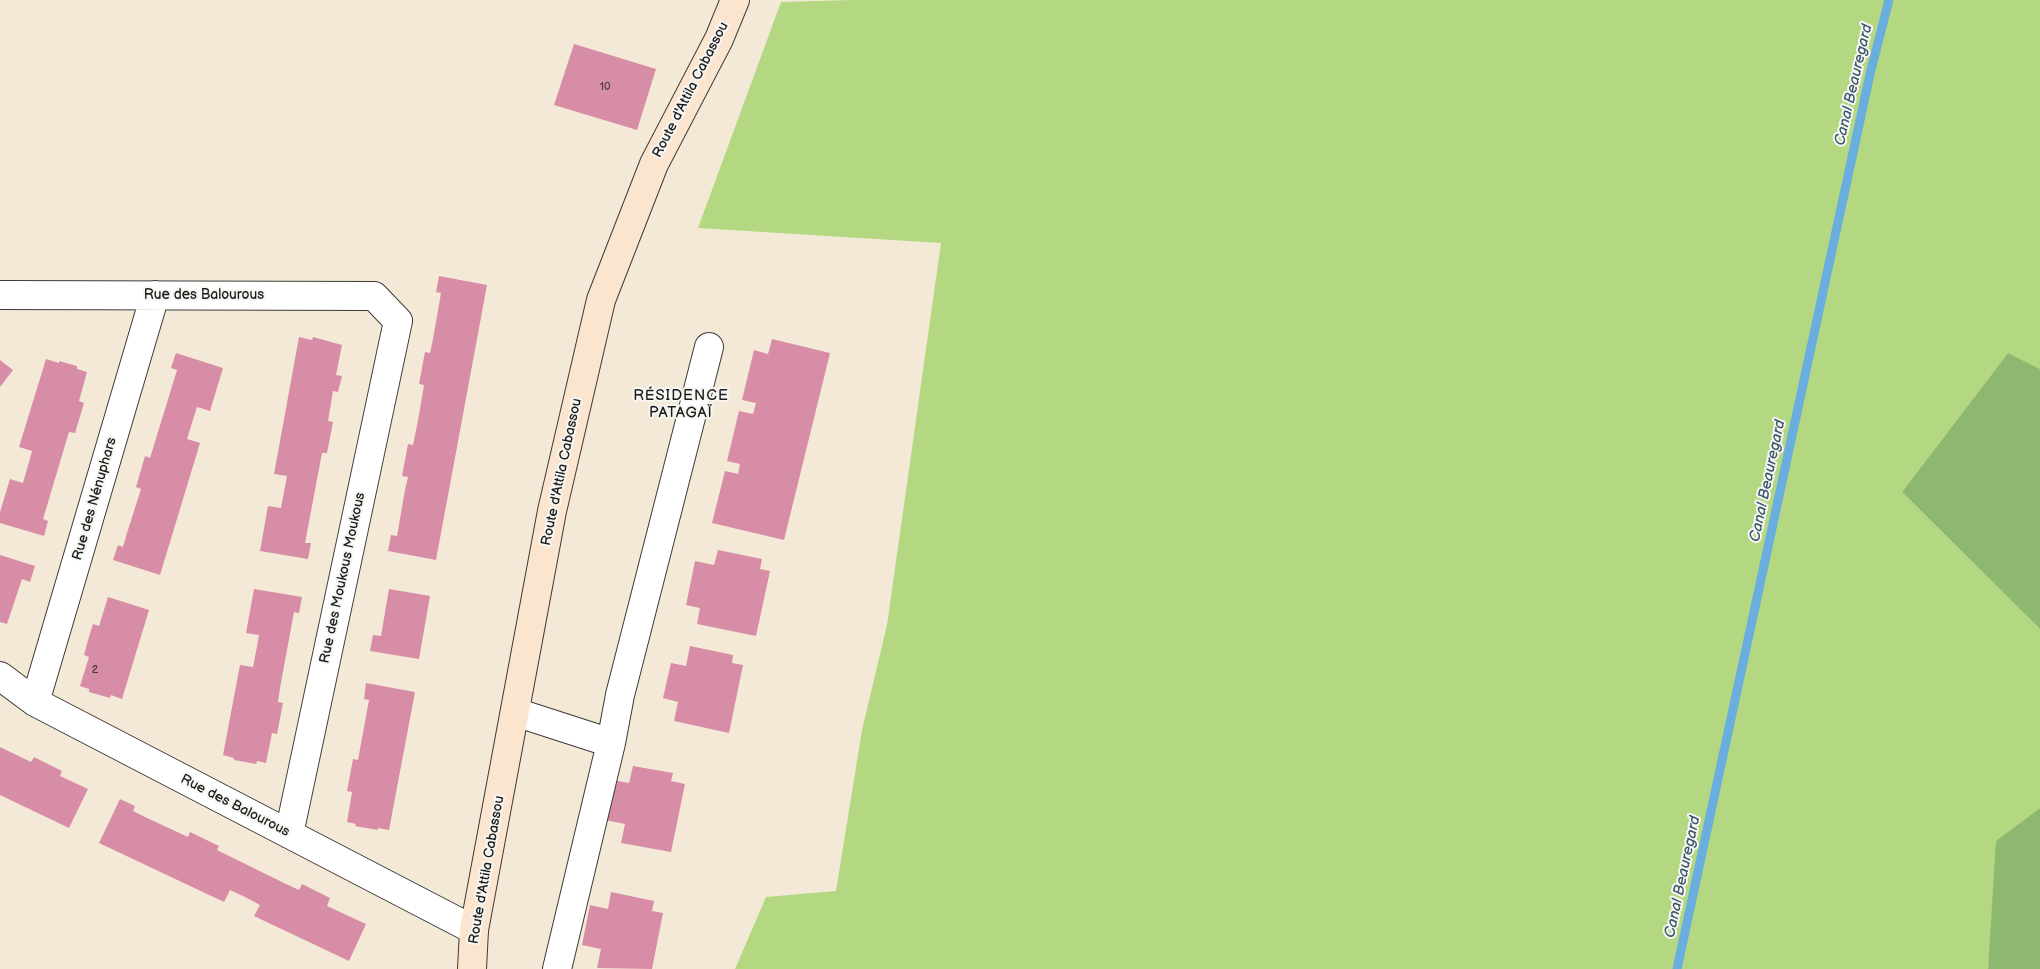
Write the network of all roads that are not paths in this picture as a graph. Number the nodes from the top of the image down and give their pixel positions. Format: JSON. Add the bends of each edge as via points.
{"nodes":[{"id":1,"x":735,"y":0,"type":"edge"},
{"id":2,"x":0,"y":295,"type":"edge"},
{"id":3,"x":155,"y":295,"type":"junction"},
{"id":4,"x":398,"y":321,"type":"joint"},
{"id":5,"x":709,"y":347,"type":"dead end"},
{"id":6,"x":0,"y":676,"type":"edge"},
{"id":7,"x":35,"y":702,"type":"junction"},
{"id":8,"x":515,"y":712,"type":"junction"},
{"id":9,"x":612,"y":743,"type":"junction"},
{"id":10,"x":289,"y":834,"type":"junction"},
{"id":11,"x":474,"y":930,"type":"junction"},
{"id":12,"x":472,"y":969,"type":"edge"},
{"id":13,"x":557,"y":969,"type":"edge"}],
"edges":[{"from":1,"to":8,"type":"main road","name":"Route d'Attila Cabassou","via":[[719,39],[654,164],[601,300],[552,511]]},
{"from":2,"to":3,"type":"street","name":"Rue des Balourous"},
{"from":3,"to":4,"type":"street","name":"Rue des Balourous","via":[[374,296]]},
{"from":3,"to":7,"type":"street","name":"Rue des Nénuphars"},
{"from":4,"to":10,"type":"street","name":"Rue des Moukous Moukous"},
{"from":5,"to":9,"type":"street","via":[[620,695]]},
{"from":6,"to":7,"type":"street","name":"Rue des Balourous"},
{"from":7,"to":10,"type":"street","name":"Rue des Balourous"},
{"from":8,"to":9,"type":"street"},
{"from":8,"to":11,"type":"main road","name":"Route d'Attila Cabassou"},
{"from":9,"to":13,"type":"street"},
{"from":10,"to":11,"type":"street","name":"Rue des Balourous"},
{"from":11,"to":12,"type":"main road","name":"Route d'Attila Cabassou"}]}
